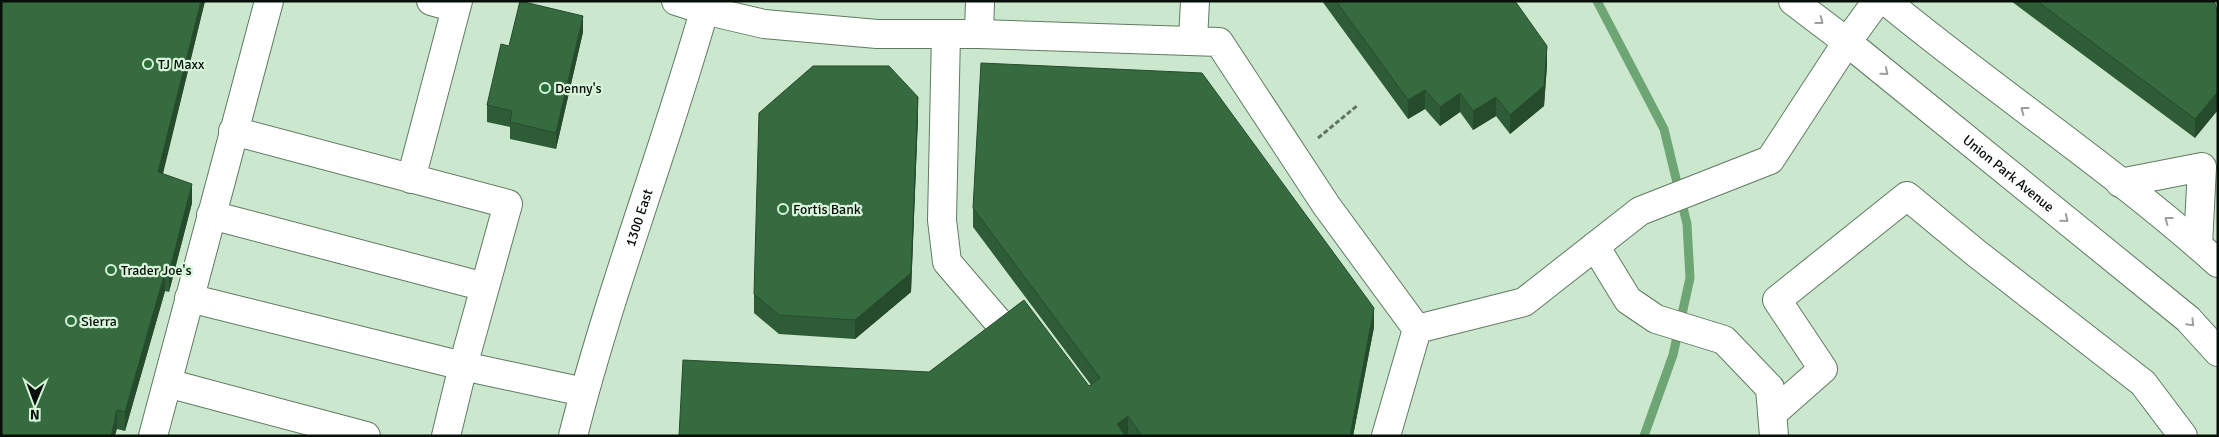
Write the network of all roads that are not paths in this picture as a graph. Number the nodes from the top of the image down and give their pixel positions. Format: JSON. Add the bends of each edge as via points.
{"nodes":[{"id":1,"x":268,"y":1,"type":"edge"},
{"id":2,"x":676,"y":1,"type":"edge"},
{"id":3,"x":980,"y":1,"type":"edge"},
{"id":4,"x":1195,"y":1,"type":"edge"},
{"id":5,"x":1793,"y":1,"type":"edge"},
{"id":6,"x":1877,"y":1,"type":"edge"},
{"id":7,"x":1886,"y":1,"type":"edge"},
{"id":8,"x":448,"y":4,"type":"edge"},
{"id":9,"x":705,"y":6,"type":"edge"},
{"id":10,"x":946,"y":34,"type":"junction"},
{"id":11,"x":979,"y":34,"type":"junction"},
{"id":12,"x":1193,"y":40,"type":"junction"},
{"id":13,"x":1847,"y":42,"type":"junction"},
{"id":14,"x":233,"y":131,"type":"junction"},
{"id":15,"x":2210,"y":159,"type":"edge"},
{"id":16,"x":411,"y":179,"type":"junction"},
{"id":17,"x":2120,"y":183,"type":"junction"},
{"id":18,"x":211,"y":215,"type":"junction"},
{"id":19,"x":2198,"y":245,"type":"junction"},
{"id":20,"x":1595,"y":246,"type":"junction"},
{"id":21,"x":2218,"y":263,"type":"edge"},
{"id":22,"x":485,"y":287,"type":"junction"},
{"id":23,"x":189,"y":298,"type":"junction"},
{"id":24,"x":1417,"y":329,"type":"junction"},
{"id":25,"x":1007,"y":332,"type":"edge"},
{"id":26,"x":2218,"y":352,"type":"edge"},
{"id":27,"x":463,"y":366,"type":"junction"},
{"id":28,"x":167,"y":383,"type":"junction"},
{"id":29,"x":584,"y":392,"type":"junction"},
{"id":30,"x":1773,"y":425,"type":"edge"},
{"id":31,"x":153,"y":436,"type":"edge"},
{"id":32,"x":366,"y":436,"type":"edge"},
{"id":33,"x":446,"y":436,"type":"edge"},
{"id":34,"x":573,"y":436,"type":"edge"},
{"id":35,"x":1386,"y":436,"type":"edge"},
{"id":36,"x":2183,"y":436,"type":"edge"}],
"edges":[{"from":1,"to":14,"type":"main road"},
{"from":2,"to":9,"type":"main road"},
{"from":3,"to":11,"type":"main road"},
{"from":4,"to":12,"type":"main road"},
{"from":5,"to":13,"type":"main road","name":"Union Park Avenue","one_way":true},
{"from":6,"to":13,"type":"main road"},
{"from":17,"to":7,"type":"main road","one_way":true,"via":[[1950,54]]},
{"from":8,"to":16,"type":"main road"},
{"from":9,"to":10,"type":"main road","via":[[764,24],[877,34]]},
{"from":9,"to":29,"type":"main road","name":"1300 East","via":[[677,104]]},
{"from":10,"to":11,"type":"main road"},
{"from":10,"to":25,"type":"main road","via":[[942,220],[947,262]]},
{"from":11,"to":12,"type":"main road"},
{"from":12,"to":24,"type":"main road","via":[[1219,42],[1332,213]]},
{"from":13,"to":20,"type":"main road","via":[[1770,160],[1640,211]]},
{"from":13,"to":26,"type":"main road","name":"Union Park Avenue","one_way":true,"via":[[2188,319]]},
{"from":14,"to":16,"type":"main road"},
{"from":14,"to":18,"type":"main road"},
{"from":15,"to":17,"type":"main road"},
{"from":15,"to":19,"type":"main road"},
{"from":16,"to":22,"type":"main road","via":[[508,204]]},
{"from":19,"to":17,"type":"main road","one_way":true},
{"from":18,"to":22,"type":"main road"},
{"from":18,"to":23,"type":"main road"},
{"from":19,"to":21,"type":"main road"},
{"from":20,"to":24,"type":"main road","via":[[1524,302]]},
{"from":20,"to":30,"type":"main road","via":[[1628,300],[1656,319],[1724,340],[1770,388]]},
{"from":22,"to":27,"type":"main road"},
{"from":23,"to":27,"type":"main road"},
{"from":23,"to":28,"type":"main road"},
{"from":24,"to":35,"type":"main road"},
{"from":27,"to":29,"type":"main road"},
{"from":27,"to":33,"type":"main road"},
{"from":28,"to":31,"type":"main road"},
{"from":28,"to":32,"type":"main road"},
{"from":29,"to":34,"type":"main road","name":"1300 East"},
{"from":30,"to":36,"type":"main road","via":[[1823,369],[1777,300],[1907,196],[2143,383]]}]}
